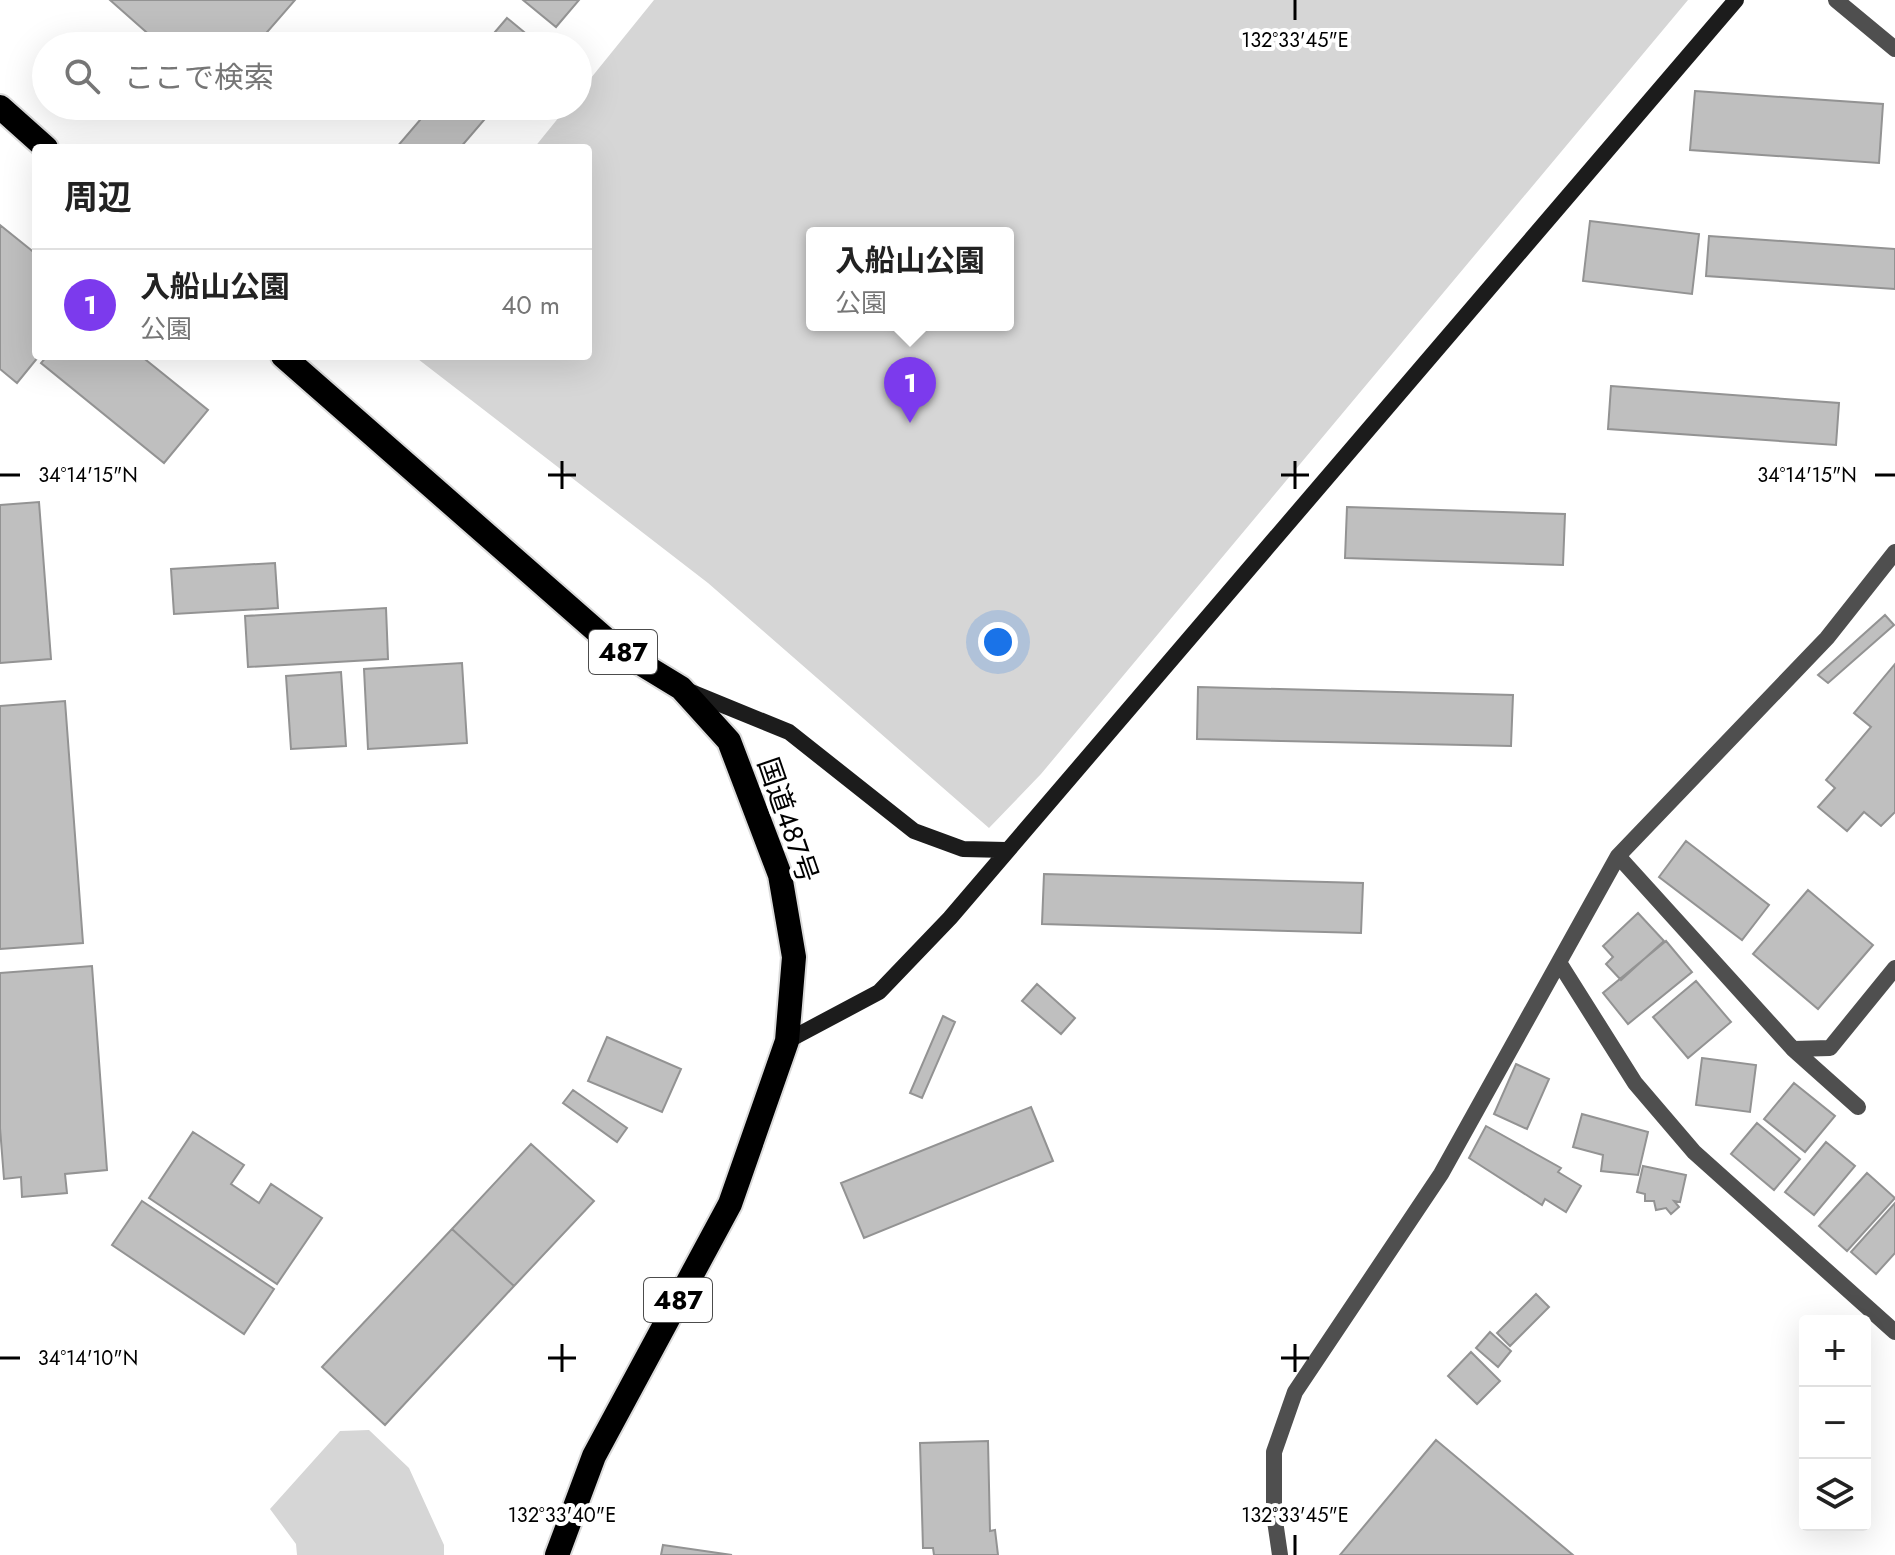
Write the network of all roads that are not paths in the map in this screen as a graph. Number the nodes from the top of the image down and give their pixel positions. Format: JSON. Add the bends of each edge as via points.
{"nodes":[{"id":1,"x":1736,"y":0,"type":"edge"},
{"id":2,"x":1836,"y":0,"type":"edge"},
{"id":3,"x":1895,"y":49,"type":"edge"},
{"id":4,"x":0,"y":107,"type":"edge"},
{"id":5,"x":42,"y":144,"type":"edge"},
{"id":6,"x":288,"y":360,"type":"edge"},
{"id":7,"x":1895,"y":552,"type":"edge"},
{"id":8,"x":681,"y":688,"type":"junction"},
{"id":9,"x":1006,"y":850,"type":"junction"},
{"id":10,"x":1618,"y":856,"type":"junction"},
{"id":11,"x":1560,"y":964,"type":"junction"},
{"id":12,"x":1895,"y":968,"type":"edge"},
{"id":13,"x":787,"y":1041,"type":"junction"},
{"id":14,"x":1793,"y":1049,"type":"junction"},
{"id":15,"x":1858,"y":1107,"type":"dead end"},
{"id":16,"x":1895,"y":1332,"type":"edge"},
{"id":17,"x":557,"y":1555,"type":"edge"},
{"id":18,"x":1280,"y":1555,"type":"edge"}],
"edges":[{"from":1,"to":9,"type":"street"},
{"from":2,"to":3,"type":"street"},
{"from":4,"to":5,"type":"highway"},
{"from":6,"to":8,"type":"highway","name":"国道487号","number":"487","via":[[617,649]]},
{"from":7,"to":10,"type":"street","via":[[1827,638]]},
{"from":8,"to":9,"type":"street","via":[[789,732],[914,831],[963,849]]},
{"from":8,"to":13,"type":"highway","name":"国道487号","number":"487","via":[[729,741],[780,875],[794,957]]},
{"from":9,"to":13,"type":"street","via":[[879,992]]},
{"from":10,"to":11,"type":"street"},
{"from":10,"to":14,"type":"street"},
{"from":11,"to":16,"type":"street","via":[[1635,1083],[1694,1152]]},
{"from":11,"to":18,"type":"street","via":[[1441,1174],[1295,1392],[1274,1452]]},
{"from":12,"to":14,"type":"street","via":[[1830,1048]]},
{"from":13,"to":17,"type":"highway","name":"国道487号","number":"487","via":[[730,1204],[594,1456]]},
{"from":14,"to":15,"type":"street"}]}
